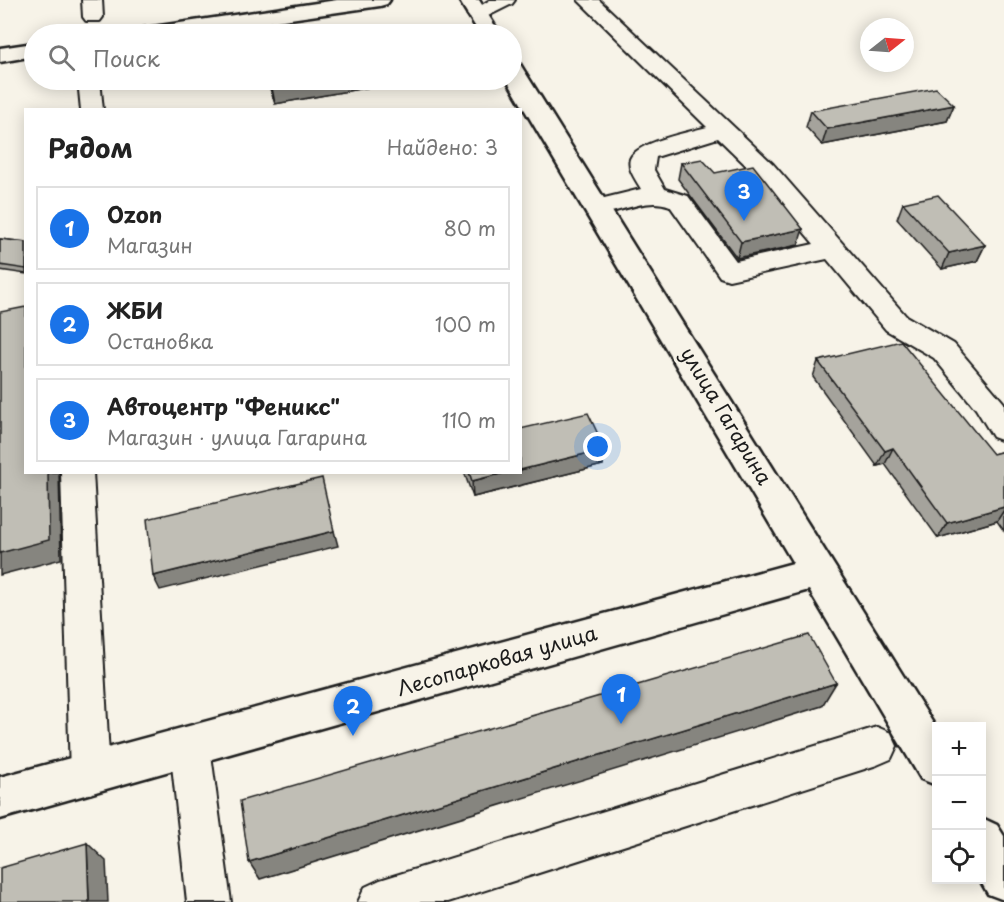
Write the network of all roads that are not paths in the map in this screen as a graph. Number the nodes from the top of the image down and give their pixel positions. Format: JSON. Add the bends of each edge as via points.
{"nodes":[{"id":1,"x":380,"y":0,"type":"edge"},
{"id":2,"x":505,"y":0,"type":"edge"},
{"id":3,"x":588,"y":0,"type":"edge"},
{"id":4,"x":473,"y":7,"type":"edge"},
{"id":5,"x":215,"y":24,"type":"edge"},
{"id":6,"x":484,"y":24,"type":"edge"},
{"id":7,"x":24,"y":51,"type":"edge"},
{"id":8,"x":0,"y":55,"type":"edge"},
{"id":9,"x":522,"y":85,"type":"edge"},
{"id":10,"x":89,"y":90,"type":"edge"},
{"id":11,"x":92,"y":108,"type":"edge"},
{"id":12,"x":723,"y":129,"type":"junction"},
{"id":13,"x":656,"y":194,"type":"junction"},
{"id":14,"x":597,"y":207,"type":"junction"},
{"id":15,"x":833,"y":249,"type":"junction"},
{"id":16,"x":1004,"y":429,"type":"edge"},
{"id":17,"x":77,"y":474,"type":"edge"},
{"id":18,"x":820,"y":570,"type":"junction"},
{"id":19,"x":877,"y":746,"type":"dead end"},
{"id":20,"x":190,"y":747,"type":"junction"},
{"id":21,"x":932,"y":758,"type":"edge"},
{"id":22,"x":90,"y":774,"type":"junction"},
{"id":23,"x":0,"y":798,"type":"edge"},
{"id":24,"x":986,"y":848,"type":"edge"},
{"id":25,"x":1004,"y":878,"type":"edge"},
{"id":26,"x":209,"y":902,"type":"edge"},
{"id":27,"x":380,"y":902,"type":"edge"}],
"edges":[{"from":1,"to":5,"type":"main road"},
{"from":2,"to":4,"type":"street"},
{"from":3,"to":12,"type":"street"},
{"from":4,"to":6,"type":"main road"},
{"from":7,"to":8,"type":"main road"},
{"from":9,"to":14,"type":"main road","name":"улица Гагарина"},
{"from":10,"to":11,"type":"street"},
{"from":12,"to":13,"type":"street","via":[[648,152],[642,159],[642,170]]},
{"from":12,"to":15,"type":"street"},
{"from":13,"to":14,"type":"street"},
{"from":13,"to":15,"type":"street","via":[[679,201],[729,271]]},
{"from":14,"to":18,"type":"main road","name":"улица Гагарина"},
{"from":15,"to":16,"type":"street","via":[[896,322],[944,351],[987,401]]},
{"from":17,"to":22,"type":"street"},
{"from":18,"to":20,"type":"main road","name":"Лесопарковая улица"},
{"from":18,"to":21,"type":"main road","name":"улица Гагарина"},
{"from":19,"to":27,"type":"street"},
{"from":20,"to":22,"type":"main road","name":"Лесопарковая улица"},
{"from":20,"to":26,"type":"street"},
{"from":22,"to":23,"type":"main road","name":"Лесопарковая улица"},
{"from":24,"to":25,"type":"main road"}]}
